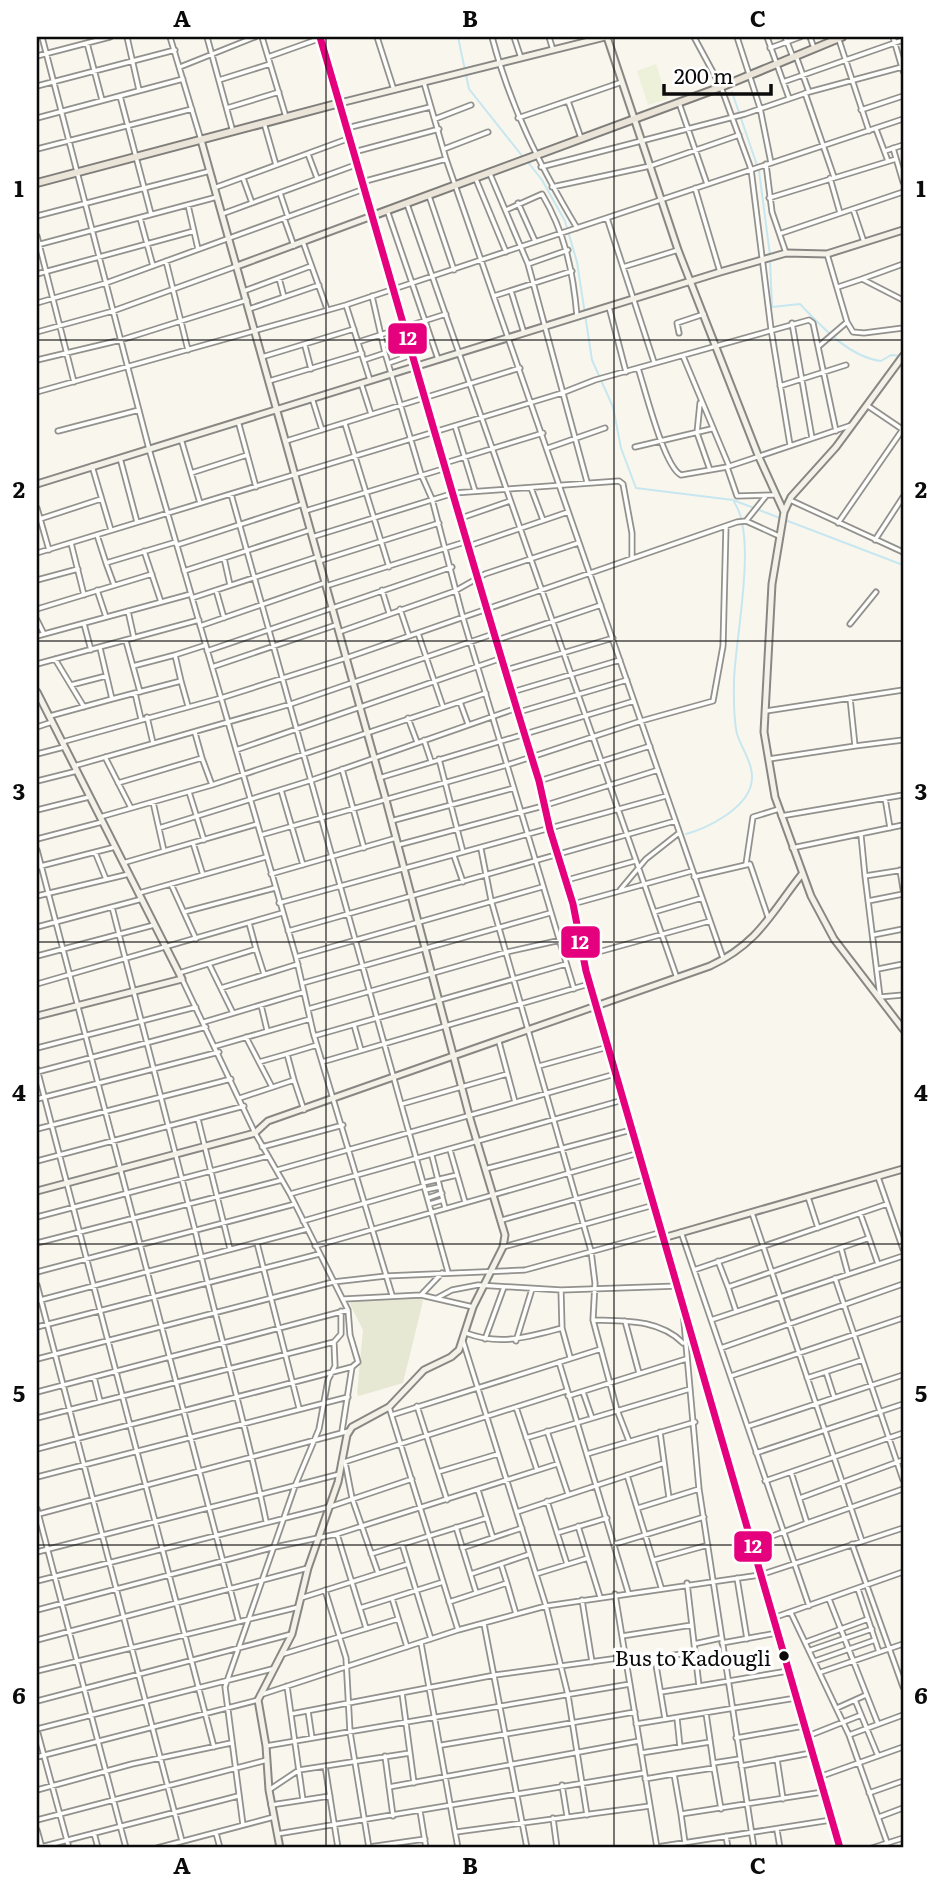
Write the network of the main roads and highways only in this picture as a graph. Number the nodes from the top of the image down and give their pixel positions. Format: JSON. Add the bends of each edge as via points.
{"nodes":[{"id":1,"x":839,"y":37,"type":"edge"},
{"id":2,"x":37,"y":183,"type":"edge"}],
"edges":[{"from":1,"to":2,"type":"main road","via":[[721,87],[373,216],[340,103]]}]}
